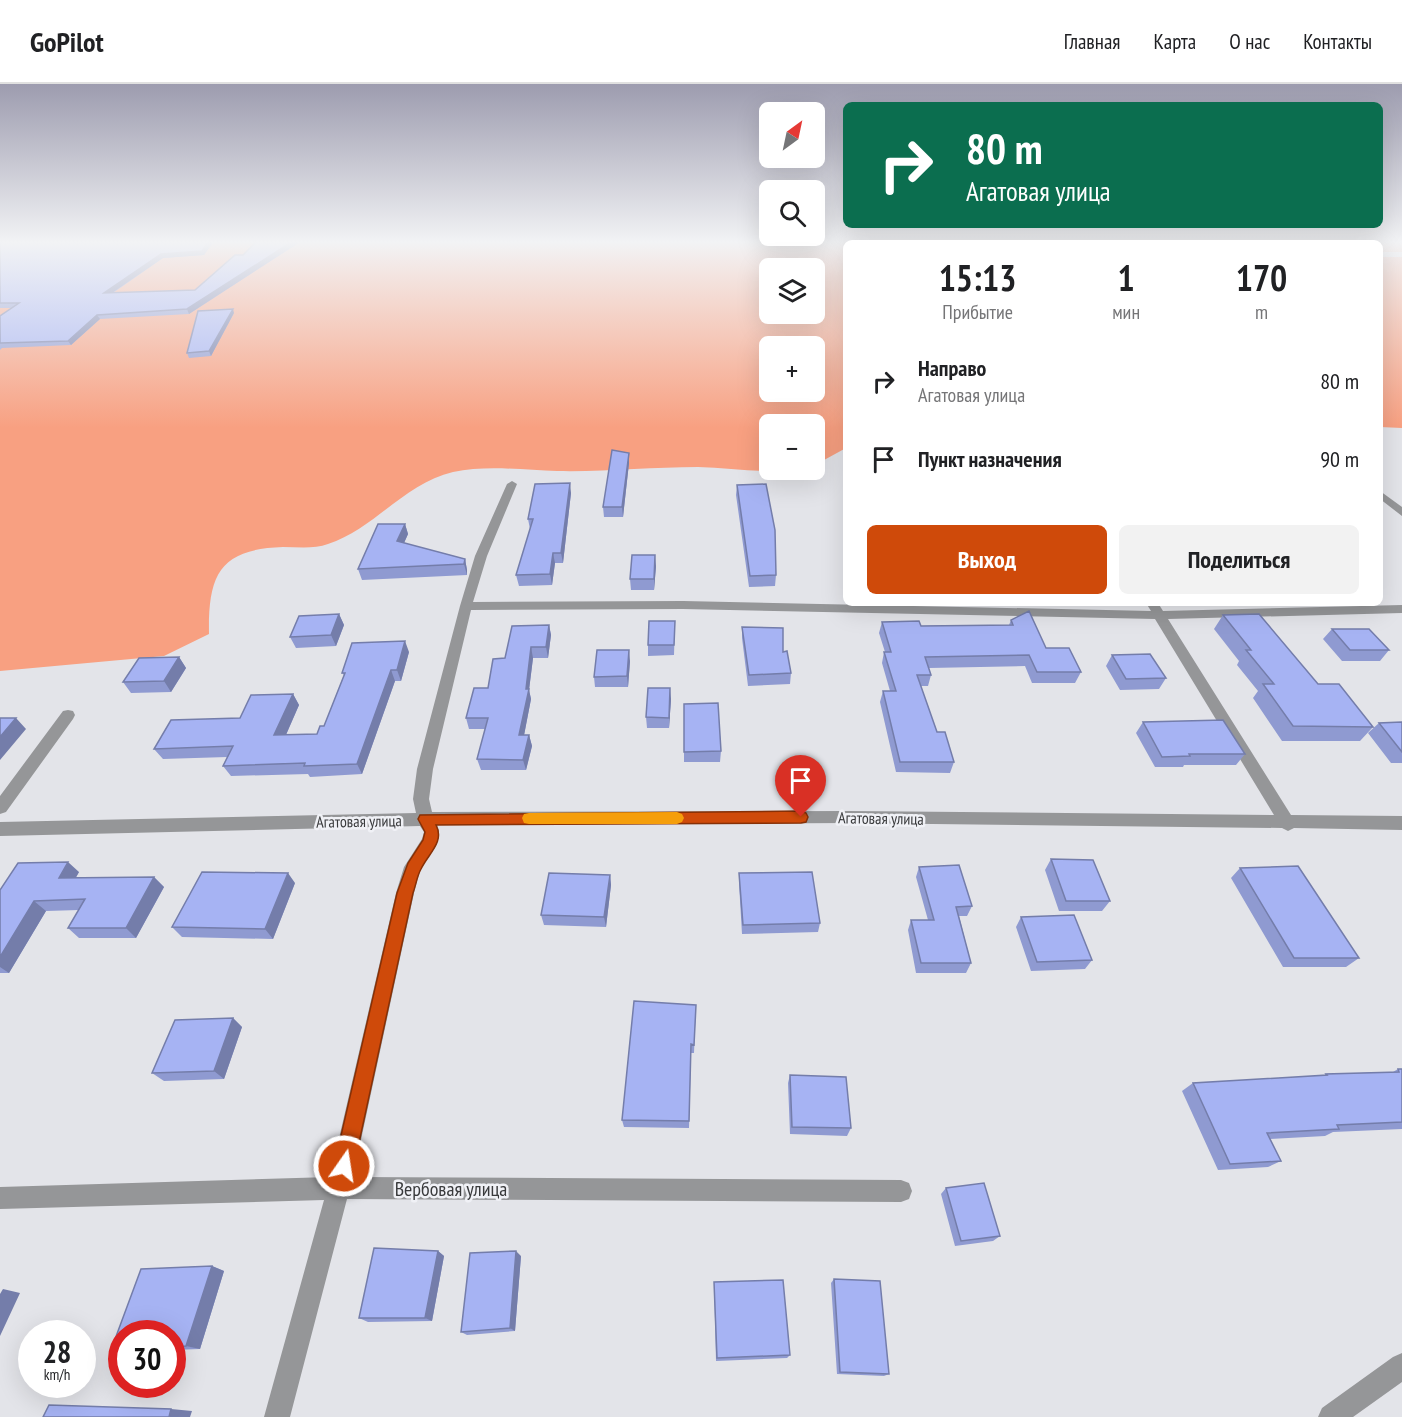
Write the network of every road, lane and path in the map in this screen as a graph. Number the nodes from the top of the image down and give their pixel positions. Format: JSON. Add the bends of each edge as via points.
{"nodes":[{"id":1,"x":512,"y":484,"type":"dead end"},
{"id":2,"x":1383,"y":497,"type":"edge"},
{"id":3,"x":1402,"y":513,"type":"edge"},
{"id":4,"x":466,"y":606,"type":"junction"},
{"id":5,"x":1156,"y":609,"type":"edge"},
{"id":6,"x":1402,"y":609,"type":"edge"},
{"id":7,"x":68,"y":715,"type":"dead end"},
{"id":8,"x":0,"y":808,"type":"edge"},
{"id":9,"x":425,"y":819,"type":"junction"},
{"id":10,"x":1402,"y":823,"type":"edge"},
{"id":11,"x":1288,"y":824,"type":"junction"},
{"id":12,"x":0,"y":829,"type":"edge"},
{"id":13,"x":339,"y":1188,"type":"junction"},
{"id":14,"x":902,"y":1191,"type":"dead end"},
{"id":15,"x":0,"y":1198,"type":"edge"},
{"id":16,"x":1402,"y":1366,"type":"edge"},
{"id":17,"x":278,"y":1417,"type":"edge"},
{"id":18,"x":1331,"y":1417,"type":"edge"}],
"edges":[{"from":1,"to":4,"type":"street","via":[[481,556]]},
{"from":2,"to":3,"type":"street"},
{"from":4,"to":5,"type":"street"},
{"from":4,"to":9,"type":"street","via":[[425,770],[421,799]]},
{"from":5,"to":6,"type":"street"},
{"from":5,"to":11,"type":"street"},
{"from":7,"to":8,"type":"street"},
{"from":9,"to":11,"type":"street","name":"Агатовая улица","via":[[848,817]]},
{"from":9,"to":12,"type":"street","name":"Агатовая улица"},
{"from":9,"to":13,"type":"street","via":[[432,832],[430,841],[413,867],[405,893]]},
{"from":10,"to":11,"type":"street","name":"Агатовая улица"},
{"from":13,"to":14,"type":"street","name":"Вербовая улица"},
{"from":13,"to":15,"type":"street","name":"Вербовая улица"},
{"from":13,"to":17,"type":"street"},
{"from":16,"to":18,"type":"street"}]}
